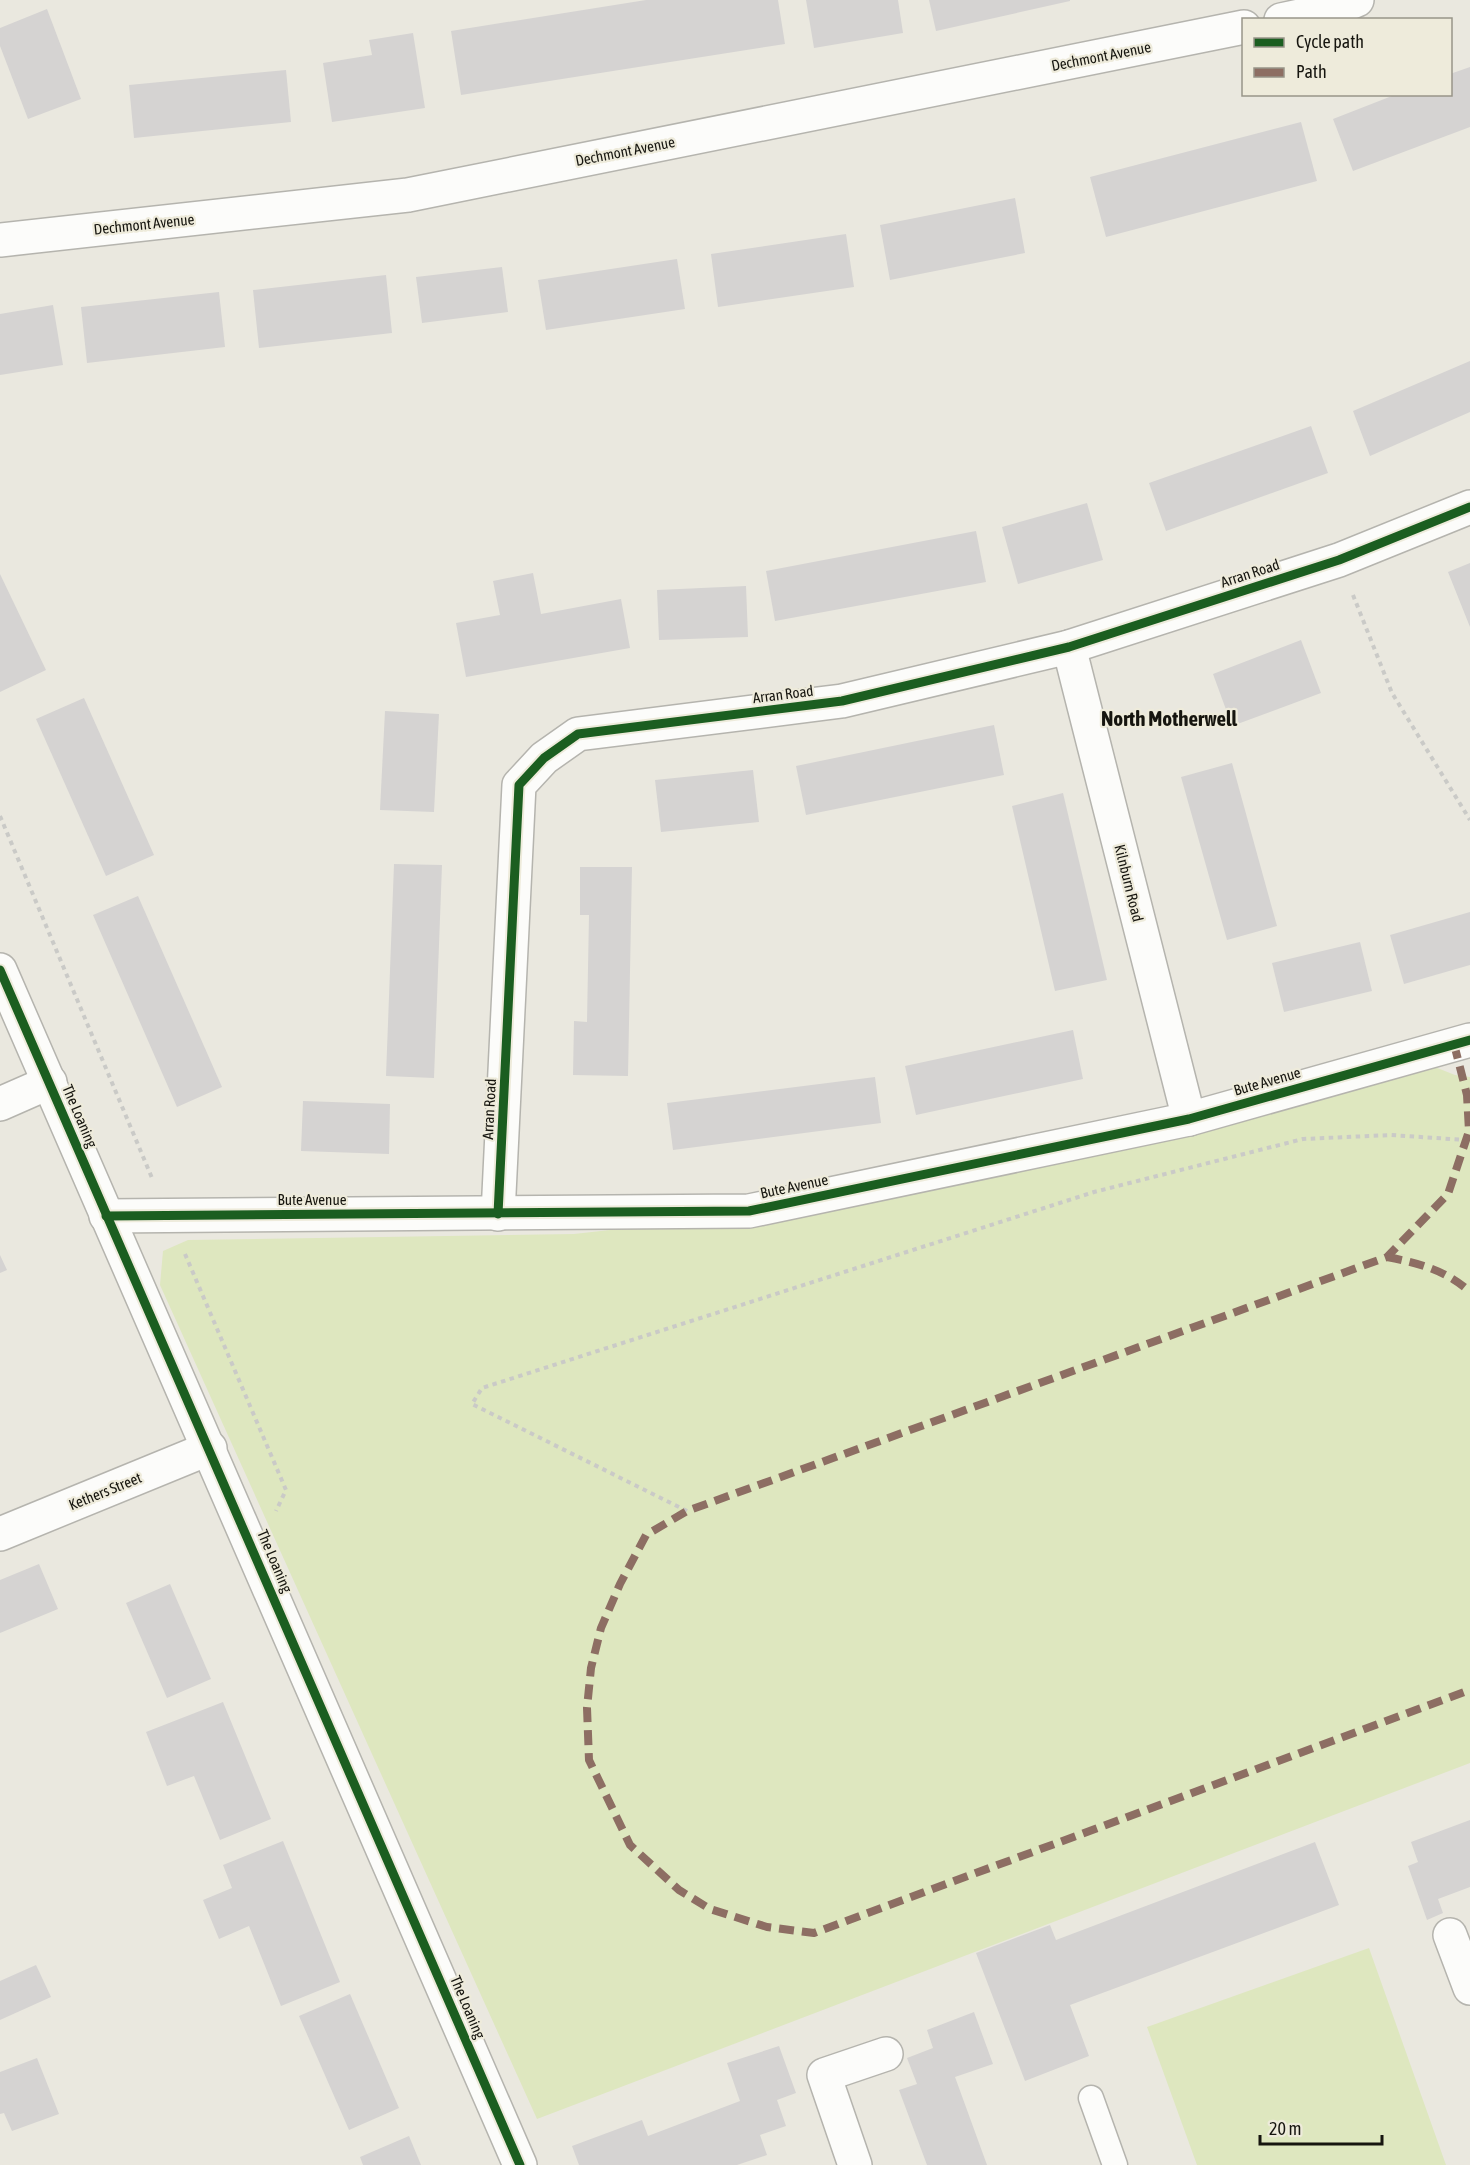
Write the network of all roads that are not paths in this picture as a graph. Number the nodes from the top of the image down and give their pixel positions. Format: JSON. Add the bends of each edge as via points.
{"nodes":[{"id":1,"x":1357,"y":0,"type":"edge"},
{"id":2,"x":1290,"y":18,"type":"edge"},
{"id":3,"x":1242,"y":27,"type":"edge"},
{"id":4,"x":0,"y":240,"type":"edge"},
{"id":5,"x":1470,"y":507,"type":"edge"},
{"id":6,"x":1069,"y":647,"type":"junction"},
{"id":7,"x":0,"y":970,"type":"edge"},
{"id":8,"x":1470,"y":1040,"type":"edge"},
{"id":9,"x":50,"y":1082,"type":"junction"},
{"id":10,"x":0,"y":1104,"type":"edge"},
{"id":11,"x":1189,"y":1119,"type":"junction"},
{"id":12,"x":498,"y":1214,"type":"junction"},
{"id":13,"x":106,"y":1216,"type":"junction"},
{"id":14,"x":210,"y":1448,"type":"junction"},
{"id":15,"x":0,"y":1534,"type":"edge"},
{"id":16,"x":1450,"y":1935,"type":"dead end"},
{"id":17,"x":1470,"y":1988,"type":"edge"},
{"id":18,"x":886,"y":2054,"type":"dead end"},
{"id":19,"x":1091,"y":2098,"type":"dead end"},
{"id":20,"x":520,"y":2165,"type":"edge"},
{"id":21,"x":855,"y":2165,"type":"edge"},
{"id":22,"x":1115,"y":2165,"type":"edge"}],
"edges":[{"from":1,"to":2,"type":"street"},
{"from":3,"to":4,"type":"street","name":"Dechmont Avenue","via":[[408,195]]},
{"from":5,"to":6,"type":"street","name":"Arran Road","via":[[1339,560]]},
{"from":6,"to":11,"type":"street","name":"Kilnburn Road"},
{"from":6,"to":12,"type":"street","name":"Arran Road","via":[[842,701],[578,734],[544,758],[519,785]]},
{"from":7,"to":9,"type":"street","name":"The Loaning"},
{"from":8,"to":11,"type":"street","name":"Bute Avenue"},
{"from":9,"to":10,"type":"street"},
{"from":9,"to":13,"type":"street","name":"The Loaning"},
{"from":11,"to":12,"type":"street","name":"Bute Avenue","via":[[749,1211]]},
{"from":12,"to":13,"type":"street","name":"Bute Avenue"},
{"from":13,"to":14,"type":"street","name":"The Loaning"},
{"from":14,"to":15,"type":"street","name":"Kethers Street"},
{"from":14,"to":20,"type":"street","name":"The Loaning"},
{"from":16,"to":17,"type":"street"},
{"from":18,"to":21,"type":"street","via":[[824,2075]]},
{"from":19,"to":22,"type":"lane"}]}
